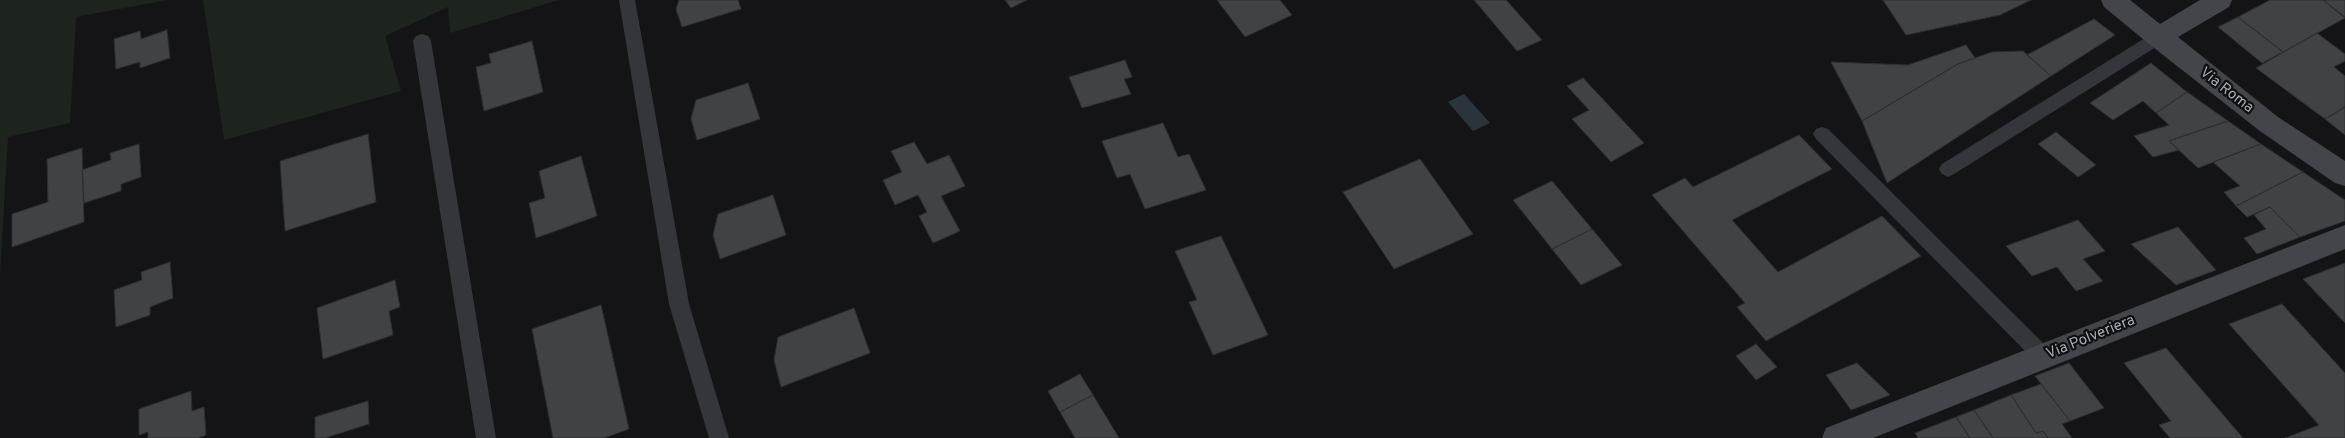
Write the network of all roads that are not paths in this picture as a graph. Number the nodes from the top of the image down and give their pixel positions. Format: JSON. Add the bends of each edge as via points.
{"nodes":[{"id":1,"x":627,"y":0,"type":"edge"},
{"id":2,"x":2113,"y":0,"type":"edge"},
{"id":3,"x":2220,"y":0,"type":"edge"},
{"id":4,"x":2158,"y":37,"type":"junction"},
{"id":5,"x":422,"y":41,"type":"dead end"},
{"id":6,"x":1822,"y":134,"type":"dead end"},
{"id":7,"x":1948,"y":169,"type":"dead end"},
{"id":8,"x":2345,"y":175,"type":"edge"},
{"id":9,"x":2345,"y":237,"type":"edge"},
{"id":10,"x":2044,"y":357,"type":"junction"},
{"id":11,"x":486,"y":438,"type":"edge"},
{"id":12,"x":719,"y":438,"type":"edge"},
{"id":13,"x":1837,"y":438,"type":"edge"}],
"edges":[{"from":1,"to":12,"type":"lane","via":[[679,304]]},
{"from":2,"to":4,"type":"street","name":"Via Roma"},
{"from":3,"to":4,"type":"street"},
{"from":4,"to":7,"type":"lane"},
{"from":4,"to":8,"type":"street","name":"Via Roma","via":[[2269,124]]},
{"from":5,"to":11,"type":"lane"},
{"from":6,"to":10,"type":"lane"},
{"from":9,"to":10,"type":"street","name":"Via Polveriera"},
{"from":10,"to":13,"type":"street","name":"Via Polveriera"}]}
